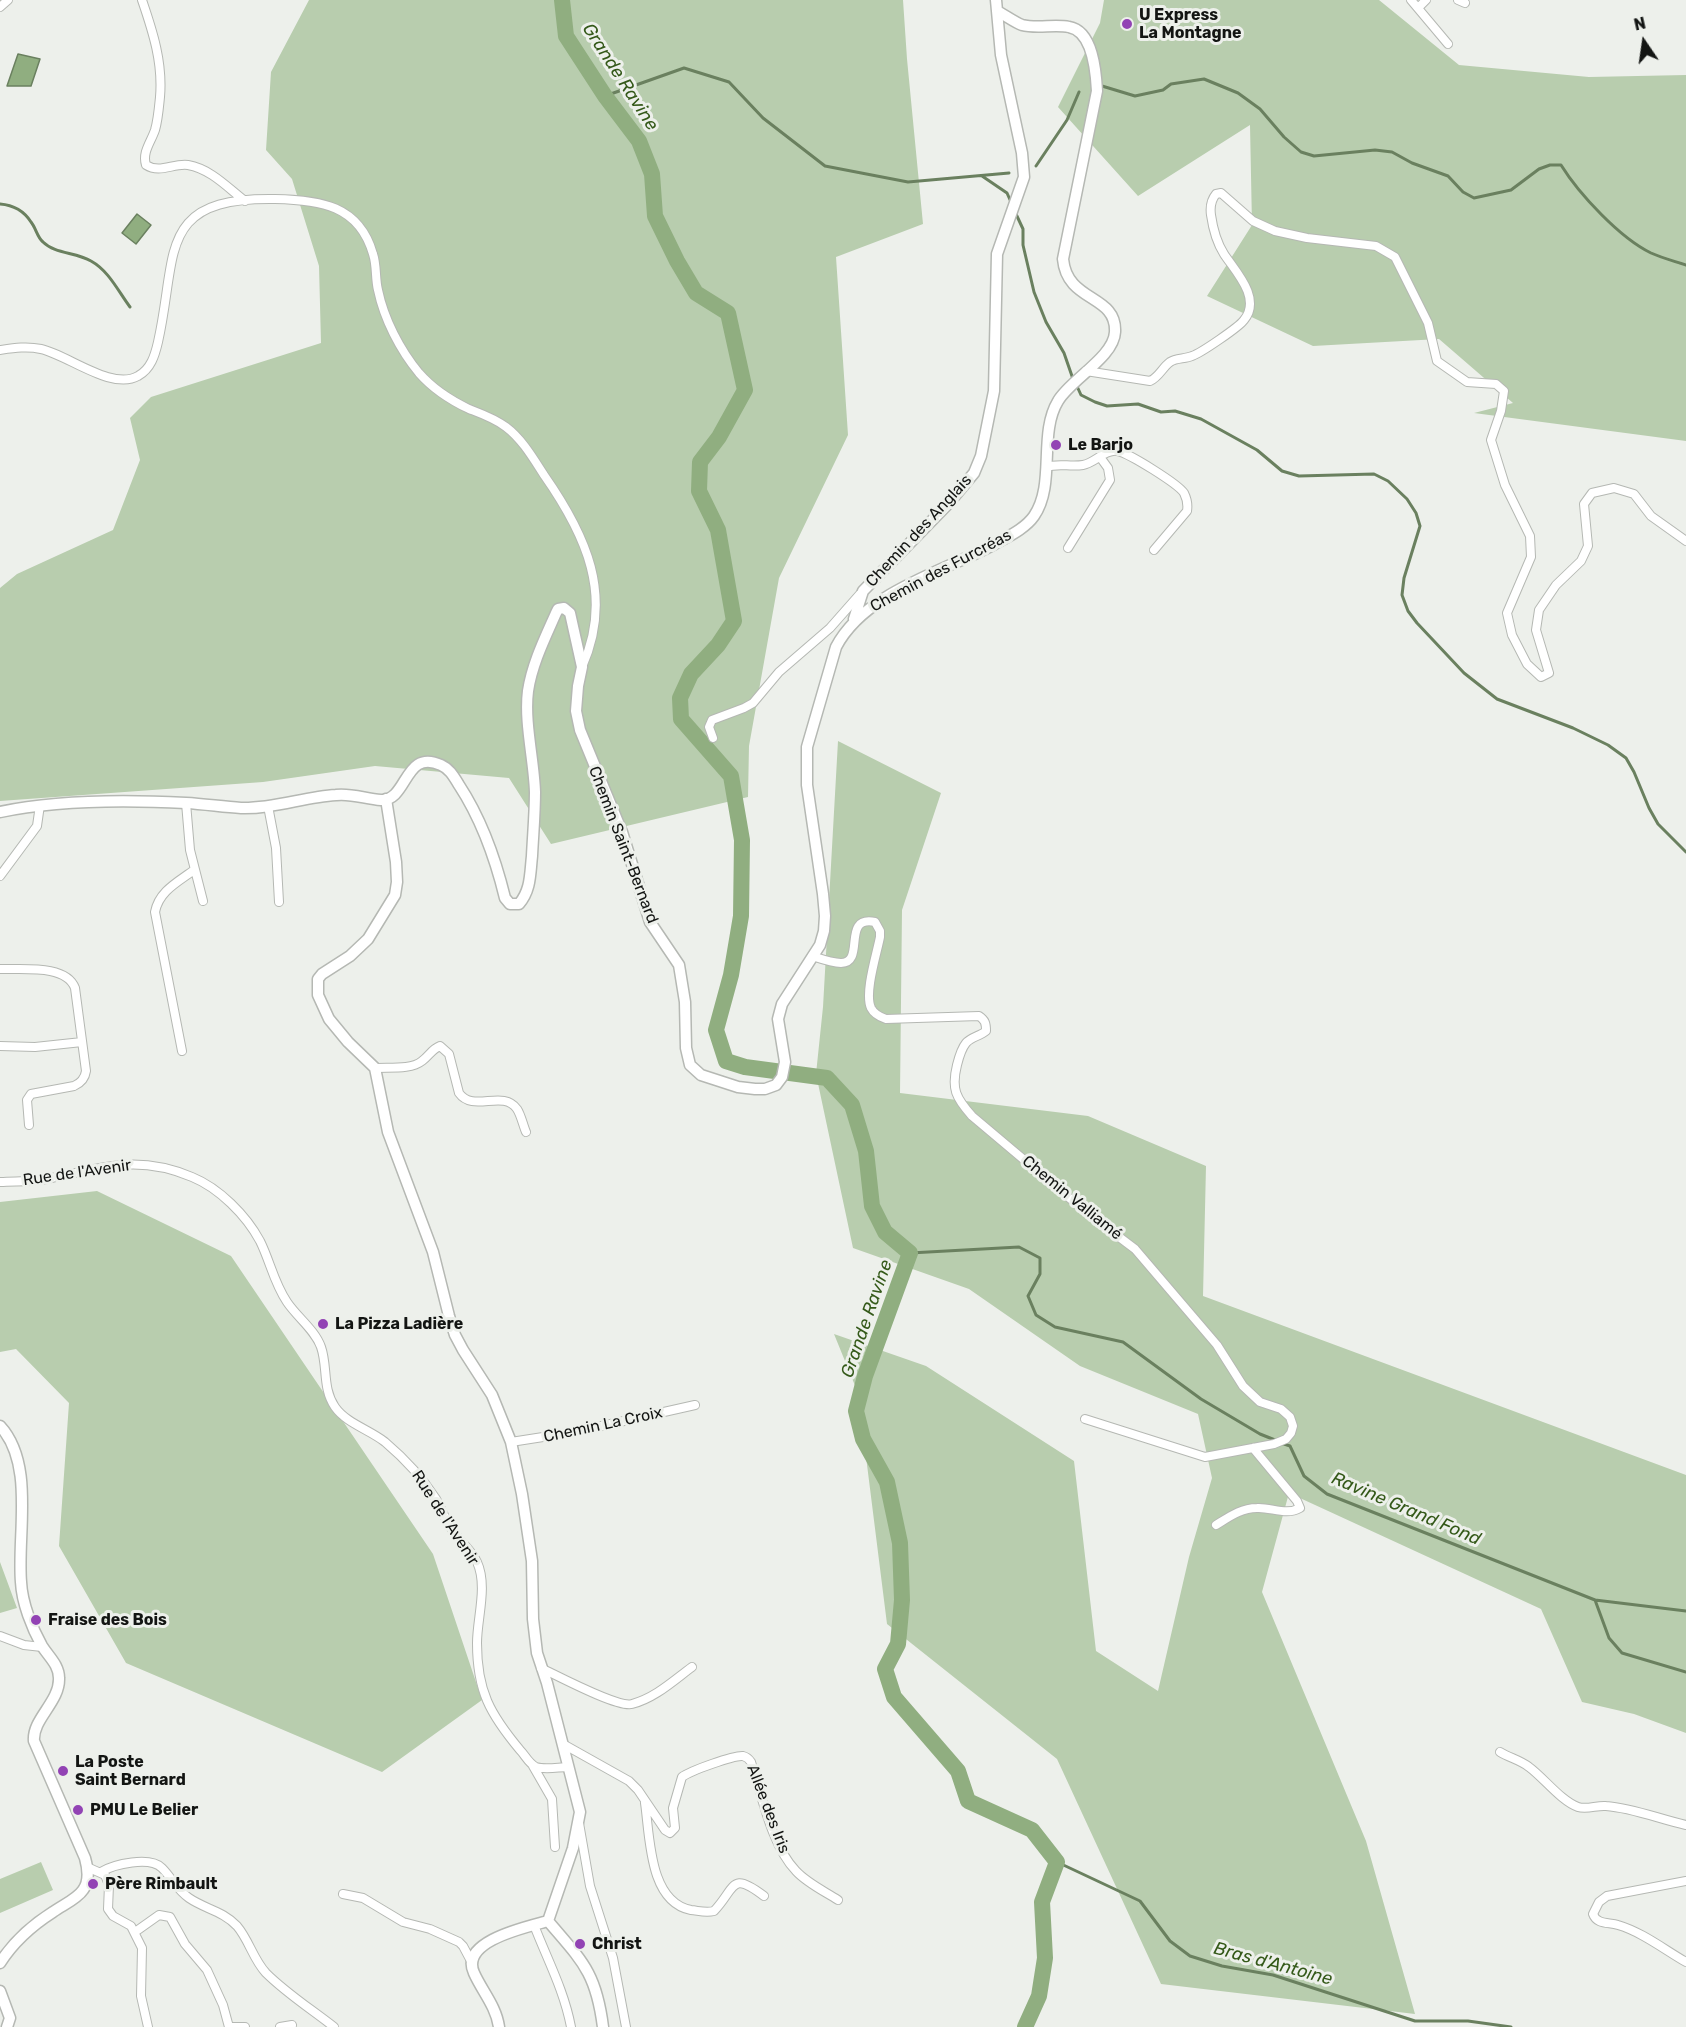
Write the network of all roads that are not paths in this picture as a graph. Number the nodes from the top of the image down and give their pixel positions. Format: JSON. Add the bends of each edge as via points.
{"nodes":[{"id":1,"x":8,"y":0,"type":"edge"},
{"id":2,"x":142,"y":0,"type":"edge"},
{"id":3,"x":1411,"y":0,"type":"edge"},
{"id":4,"x":1425,"y":0,"type":"edge"},
{"id":5,"x":996,"y":6,"type":"edge"},
{"id":6,"x":0,"y":7,"type":"edge"},
{"id":7,"x":1418,"y":8,"type":"junction"},
{"id":8,"x":1448,"y":44,"type":"dead end"},
{"id":9,"x":245,"y":201,"type":"junction"},
{"id":10,"x":0,"y":350,"type":"edge"},
{"id":11,"x":1086,"y":370,"type":"junction"},
{"id":12,"x":1100,"y":457,"type":"junction"},
{"id":13,"x":1046,"y":467,"type":"junction"},
{"id":14,"x":1686,"y":541,"type":"edge"},
{"id":15,"x":1068,"y":548,"type":"dead end"},
{"id":16,"x":1154,"y":550,"type":"dead end"},
{"id":17,"x":863,"y":591,"type":"junction"},
{"id":18,"x":882,"y":600,"type":"junction"},
{"id":19,"x":854,"y":620,"type":"junction"},
{"id":20,"x":582,"y":667,"type":"junction"},
{"id":21,"x":713,"y":738,"type":"dead end"},
{"id":22,"x":386,"y":799,"type":"junction"},
{"id":23,"x":186,"y":803,"type":"junction"},
{"id":24,"x":40,"y":806,"type":"junction"},
{"id":25,"x":268,"y":806,"type":"junction"},
{"id":26,"x":0,"y":812,"type":"edge"},
{"id":27,"x":194,"y":870,"type":"junction"},
{"id":28,"x":0,"y":876,"type":"edge"},
{"id":29,"x":203,"y":901,"type":"dead end"},
{"id":30,"x":279,"y":902,"type":"dead end"},
{"id":31,"x":812,"y":956,"type":"junction"},
{"id":32,"x":0,"y":969,"type":"edge"},
{"id":33,"x":82,"y":1042,"type":"junction"},
{"id":34,"x":0,"y":1046,"type":"edge"},
{"id":35,"x":182,"y":1051,"type":"dead end"},
{"id":36,"x":785,"y":1062,"type":"joint"},
{"id":37,"x":375,"y":1068,"type":"junction"},
{"id":38,"x":29,"y":1125,"type":"dead end"},
{"id":39,"x":526,"y":1132,"type":"dead end"},
{"id":40,"x":0,"y":1182,"type":"edge"},
{"id":41,"x":695,"y":1405,"type":"dead end"},
{"id":42,"x":1085,"y":1419,"type":"dead end"},
{"id":43,"x":0,"y":1426,"type":"edge"},
{"id":44,"x":511,"y":1442,"type":"junction"},
{"id":45,"x":1253,"y":1448,"type":"junction"},
{"id":46,"x":1216,"y":1525,"type":"dead end"},
{"id":47,"x":0,"y":1636,"type":"edge"},
{"id":48,"x":42,"y":1647,"type":"junction"},
{"id":49,"x":692,"y":1667,"type":"dead end"},
{"id":50,"x":542,"y":1668,"type":"junction"},
{"id":51,"x":563,"y":1744,"type":"junction"},
{"id":52,"x":1500,"y":1752,"type":"dead end"},
{"id":53,"x":533,"y":1766,"type":"junction"},
{"id":54,"x":569,"y":1767,"type":"junction"},
{"id":55,"x":645,"y":1799,"type":"junction"},
{"id":56,"x":579,"y":1822,"type":"junction"},
{"id":57,"x":1686,"y":1825,"type":"edge"},
{"id":58,"x":555,"y":1847,"type":"dead end"},
{"id":59,"x":87,"y":1867,"type":"junction"},
{"id":60,"x":101,"y":1872,"type":"junction"},
{"id":61,"x":1686,"y":1881,"type":"edge"},
{"id":62,"x":343,"y":1894,"type":"dead end"},
{"id":63,"x":764,"y":1896,"type":"dead end"},
{"id":64,"x":838,"y":1900,"type":"dead end"},
{"id":65,"x":548,"y":1921,"type":"junction"},
{"id":66,"x":534,"y":1925,"type":"junction"},
{"id":67,"x":135,"y":1932,"type":"junction"},
{"id":68,"x":10,"y":1947,"type":"junction"},
{"id":69,"x":0,"y":1954,"type":"edge"},
{"id":70,"x":471,"y":1961,"type":"junction"},
{"id":71,"x":1686,"y":1962,"type":"edge"},
{"id":72,"x":0,"y":1963,"type":"edge"},
{"id":73,"x":0,"y":1991,"type":"edge"},
{"id":74,"x":292,"y":2025,"type":"dead end"},
{"id":75,"x":7,"y":2027,"type":"edge"},
{"id":76,"x":148,"y":2027,"type":"edge"},
{"id":77,"x":230,"y":2027,"type":"edge"},
{"id":78,"x":245,"y":2027,"type":"edge"},
{"id":79,"x":280,"y":2027,"type":"edge"},
{"id":80,"x":334,"y":2027,"type":"edge"},
{"id":81,"x":499,"y":2027,"type":"edge"},
{"id":82,"x":571,"y":2027,"type":"edge"},
{"id":83,"x":603,"y":2027,"type":"edge"},
{"id":84,"x":626,"y":2027,"type":"edge"}],
"edges":[{"from":1,"to":6,"type":"street"},
{"from":2,"to":9,"type":"street","via":[[156,42],[160,78],[156,127],[146,151],[146,165],[158,170],[186,165],[197,168]]},
{"from":3,"to":7,"type":"street"},
{"from":4,"to":7,"type":"street"},
{"from":5,"to":11,"type":"street","via":[[1021,25],[1079,30],[1085,36],[1096,72],[1097,91],[1063,259],[1073,284],[1108,308],[1115,333],[1104,354]]},
{"from":5,"to":17,"type":"street","name":"Chemin des Anglais","via":[[1023,177],[997,254],[994,391],[981,456],[961,490]]},
{"from":7,"to":8,"type":"street"},
{"from":9,"to":10,"type":"street","name":"Chemin Saint-Bernard","via":[[204,210],[182,229],[170,262],[154,358],[138,376],[118,380],[43,349]]},
{"from":9,"to":20,"type":"street","name":"Chemin Saint-Bernard","via":[[273,199],[323,204],[348,215],[364,232],[373,252],[384,312],[417,370],[447,397],[490,416],[522,442],[552,486],[587,552],[597,612]]},
{"from":11,"to":13,"type":"street","name":"Chemin des Furcréas","via":[[1059,398],[1052,412]]},
{"from":11,"to":14,"type":"street","via":[[1150,381],[1170,362],[1195,354],[1243,321],[1250,307],[1248,292],[1223,253],[1213,228],[1212,199],[1221,193],[1252,221],[1275,231],[1385,250],[1401,267],[1428,323],[1437,361],[1467,382],[1496,384],[1504,391],[1502,411],[1491,440],[1505,485],[1530,536],[1531,557],[1507,613],[1512,635],[1527,664],[1541,677],[1549,673],[1536,630],[1539,610],[1581,561],[1588,546],[1584,504],[1592,493],[1614,488],[1634,494],[1652,516]]},
{"from":12,"to":13,"type":"street","via":[[1083,465]]},
{"from":12,"to":15,"type":"street","via":[[1110,480]]},
{"from":12,"to":16,"type":"street","via":[[1108,451],[1134,457],[1183,491],[1187,511]]},
{"from":13,"to":18,"type":"street","name":"Chemin des Furcréas","via":[[1039,505],[1024,526]]},
{"from":17,"to":18,"type":"street","via":[[866,601]]},
{"from":17,"to":19,"type":"street","name":"Chemin des Anglais"},
{"from":17,"to":21,"type":"street","name":"Chemin des Anglais","via":[[830,628],[779,672],[753,703],[712,720],[709,727]]},
{"from":18,"to":19,"type":"street","name":"Chemin des Furcréas"},
{"from":19,"to":31,"type":"street","name":"Chemin des Furcréas","via":[[836,647],[807,747],[807,785],[825,916],[820,945]]},
{"from":20,"to":22,"type":"street","via":[[570,613],[558,609],[528,691],[534,826],[530,882],[527,895],[519,904],[510,904],[505,898],[482,824],[450,771],[424,761]]},
{"from":20,"to":36,"type":"street","name":"Chemin Saint-Bernard","via":[[576,711],[580,730],[622,832],[650,922],[679,965],[690,1065],[701,1075],[738,1087],[765,1089],[776,1085],[782,1077]]},
{"from":22,"to":25,"type":"street","via":[[346,794]]},
{"from":22,"to":37,"type":"street","via":[[398,882],[395,896],[368,939],[322,974],[318,986],[329,1019]]},
{"from":23,"to":24,"type":"street"},
{"from":23,"to":25,"type":"street"},
{"from":23,"to":27,"type":"street"},
{"from":24,"to":26,"type":"street"},
{"from":24,"to":28,"type":"street","via":[[37,826]]},
{"from":25,"to":30,"type":"street","via":[[276,848]]},
{"from":27,"to":29,"type":"street"},
{"from":27,"to":35,"type":"street","via":[[165,891],[155,912]]},
{"from":31,"to":36,"type":"street","name":"Chemin des Furcréas","via":[[777,1019]]},
{"from":31,"to":45,"type":"street","name":"Chemin Valliamé","via":[[847,962],[853,955],[856,929],[862,923],[875,922],[880,937],[870,1003],[878,1016],[984,1019],[986,1031],[968,1040],[959,1058],[953,1080],[960,1103],[1135,1249],[1217,1345],[1243,1386],[1260,1402],[1281,1409],[1290,1417],[1292,1433],[1286,1439]]},
{"from":32,"to":33,"type":"street","via":[[52,971],[66,976],[75,988]]},
{"from":33,"to":34,"type":"street"},
{"from":33,"to":38,"type":"street","via":[[85,1076],[74,1086],[31,1094],[26,1104]]},
{"from":37,"to":39,"type":"street","via":[[417,1064],[440,1046],[449,1054],[462,1098],[510,1103],[517,1109]]},
{"from":37,"to":44,"type":"street","via":[[388,1132],[428,1236],[452,1325],[492,1395]]},
{"from":40,"to":53,"type":"street","name":"Rue de l'Avenir","via":[[45,1179],[106,1165],[164,1167],[219,1192],[241,1216],[260,1241],[286,1301],[318,1340],[325,1383],[334,1407],[404,1458],[426,1484],[452,1530],[478,1564],[480,1679],[489,1708]]},
{"from":41,"to":44,"type":"street","name":"Chemin La Croix"},
{"from":42,"to":45,"type":"street","name":"Chemin Valliamé","via":[[1205,1457]]},
{"from":43,"to":48,"type":"street","via":[[18,1458],[21,1582]]},
{"from":44,"to":50,"type":"street","via":[[532,1561],[534,1635]]},
{"from":45,"to":46,"type":"street","via":[[1300,1508],[1239,1511]]},
{"from":47,"to":48,"type":"street"},
{"from":48,"to":59,"type":"street","via":[[57,1667],[59,1679],[34,1741]]},
{"from":49,"to":50,"type":"street","via":[[659,1692],[630,1705],[610,1700]]},
{"from":50,"to":51,"type":"street"},
{"from":51,"to":54,"type":"street"},
{"from":51,"to":55,"type":"street","name":"Allée des Iris","via":[[629,1781]]},
{"from":52,"to":57,"type":"street","via":[[1524,1764],[1577,1807],[1605,1806]]},
{"from":53,"to":54,"type":"street"},
{"from":53,"to":58,"type":"street","name":"Rue de l'Avenir","via":[[552,1799]]},
{"from":54,"to":56,"type":"street","via":[[579,1802]]},
{"from":55,"to":63,"type":"street","via":[[657,1876],[663,1891],[681,1907],[714,1911],[733,1886],[742,1882]]},
{"from":55,"to":64,"type":"street","name":"Allée des Iris","via":[[670,1833],[675,1828],[673,1808],[682,1777],[744,1756],[751,1762],[774,1833],[787,1859],[801,1876]]},
{"from":56,"to":65,"type":"street"},
{"from":56,"to":84,"type":"street","via":[[590,1886],[613,1958]]},
{"from":59,"to":60,"type":"street"},
{"from":59,"to":68,"type":"street","via":[[83,1890]]},
{"from":60,"to":67,"type":"street","via":[[108,1882],[108,1909]]},
{"from":60,"to":80,"type":"street","via":[[122,1864],[157,1864],[183,1894],[226,1916],[266,1972]]},
{"from":61,"to":71,"type":"street","via":[[1607,1896],[1593,1914],[1595,1919],[1634,1932]]},
{"from":62,"to":70,"type":"street","via":[[363,1898],[403,1922],[459,1942]]},
{"from":65,"to":66,"type":"street"},
{"from":65,"to":83,"type":"street","via":[[590,1974]]},
{"from":66,"to":70,"type":"street","via":[[491,1941],[475,1952]]},
{"from":66,"to":82,"type":"street","via":[[556,1975]]},
{"from":67,"to":76,"type":"street","via":[[142,1948],[141,1996]]},
{"from":67,"to":77,"type":"street","via":[[159,1915],[170,1917],[185,1944],[207,1970]]},
{"from":68,"to":69,"type":"street"},
{"from":68,"to":72,"type":"street"},
{"from":70,"to":81,"type":"street"},
{"from":73,"to":75,"type":"street","via":[[10,2018]]},
{"from":74,"to":79,"type":"street"},
{"from":77,"to":78,"type":"street"}]}
